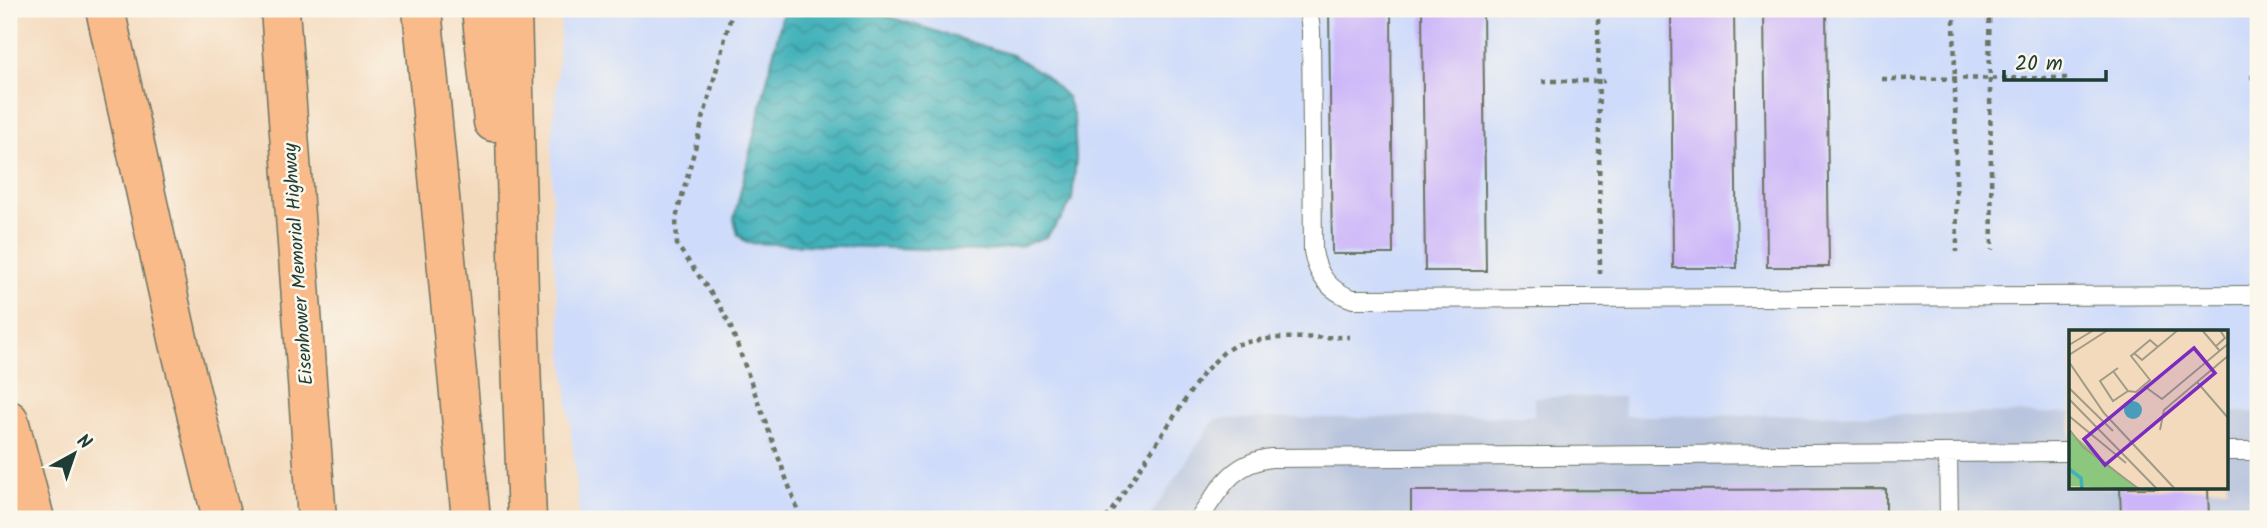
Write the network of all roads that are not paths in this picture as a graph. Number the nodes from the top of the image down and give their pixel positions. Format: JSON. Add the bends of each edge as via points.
{"nodes":[{"id":1,"x":105,"y":9,"type":"edge"},
{"id":2,"x":280,"y":9,"type":"edge"},
{"id":3,"x":422,"y":9,"type":"edge"},
{"id":4,"x":481,"y":9,"type":"edge"},
{"id":5,"x":512,"y":9,"type":"edge"},
{"id":6,"x":1308,"y":9,"type":"edge"},
{"id":7,"x":2258,"y":295,"type":"edge"},
{"id":8,"x":520,"y":336,"type":"junction"},
{"id":9,"x":9,"y":419,"type":"edge"},
{"id":10,"x":2228,"y":451,"type":"edge"},
{"id":11,"x":2258,"y":451,"type":"edge"},
{"id":12,"x":2069,"y":452,"type":"edge"},
{"id":13,"x":1948,"y":453,"type":"junction"},
{"id":14,"x":35,"y":519,"type":"edge"},
{"id":15,"x":222,"y":519,"type":"edge"},
{"id":16,"x":317,"y":519,"type":"edge"},
{"id":17,"x":471,"y":519,"type":"edge"},
{"id":18,"x":527,"y":519,"type":"edge"},
{"id":19,"x":1199,"y":519,"type":"edge"},
{"id":20,"x":1949,"y":519,"type":"edge"}],
"edges":[{"from":1,"to":15,"type":"highway"},
{"from":2,"to":16,"type":"highway","name":"Eisenhower Memorial Highway"},
{"from":3,"to":17,"type":"highway"},
{"from":4,"to":8,"type":"highway"},
{"from":5,"to":8,"type":"highway"},
{"from":6,"to":7,"type":"lane","via":[[1313,251],[1328,285],[1344,296],[1363,300]]},
{"from":8,"to":18,"type":"highway"},
{"from":9,"to":14,"type":"highway"},
{"from":10,"to":11,"type":"lane"},
{"from":12,"to":13,"type":"lane"},
{"from":13,"to":19,"type":"lane","via":[[1270,458],[1234,472]]},
{"from":13,"to":20,"type":"lane"}]}
